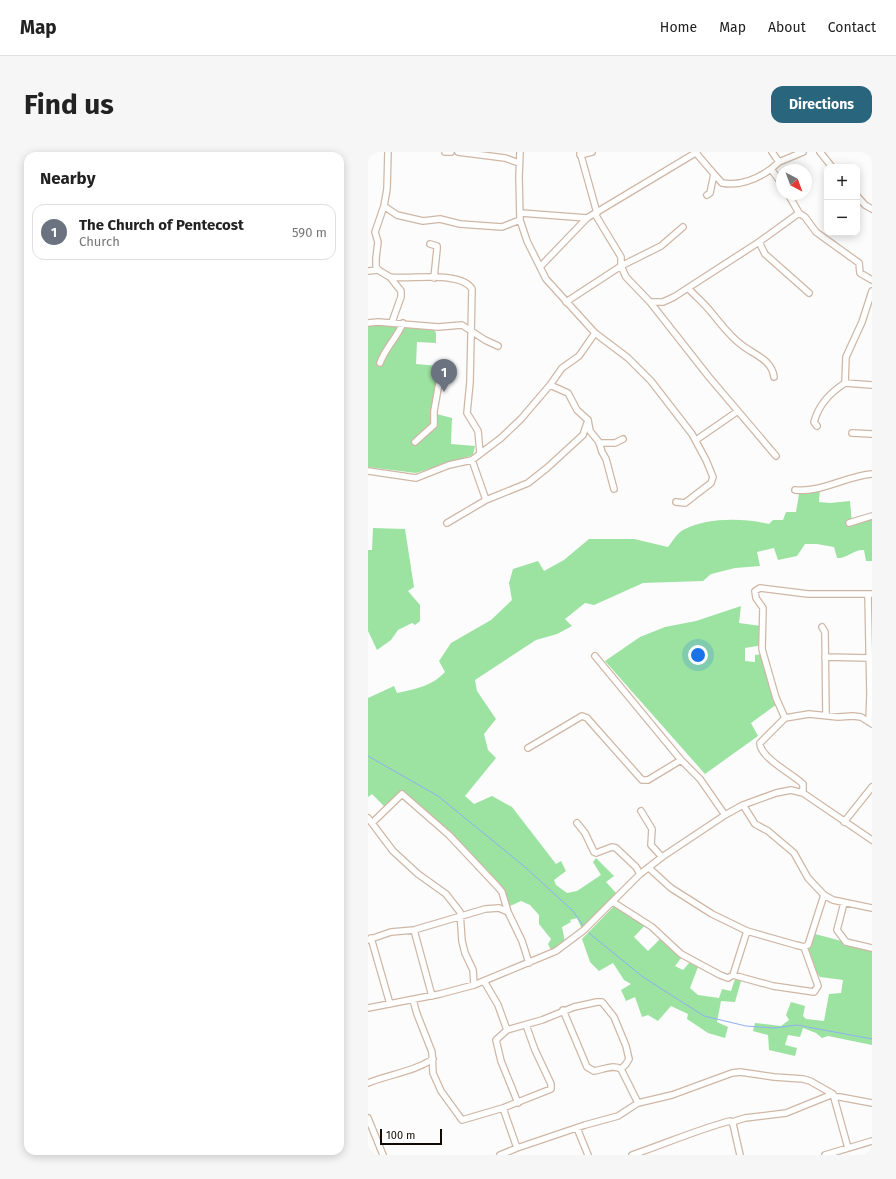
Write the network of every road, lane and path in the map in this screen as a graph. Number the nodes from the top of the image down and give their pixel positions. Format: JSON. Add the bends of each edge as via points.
{"nodes":[{"id":1,"x":388,"y":152,"type":"edge"},
{"id":2,"x":444,"y":152,"type":"edge"},
{"id":3,"x":451,"y":152,"type":"edge"},
{"id":4,"x":458,"y":152,"type":"edge"},
{"id":5,"x":520,"y":152,"type":"edge"},
{"id":6,"x":592,"y":152,"type":"edge"},
{"id":7,"x":696,"y":152,"type":"edge"},
{"id":8,"x":772,"y":152,"type":"edge"},
{"id":9,"x":803,"y":152,"type":"edge"},
{"id":10,"x":820,"y":152,"type":"edge"},
{"id":11,"x":580,"y":154,"type":"edge"},
{"id":12,"x":779,"y":162,"type":"junction"},
{"id":13,"x":519,"y":163,"type":"junction"},
{"id":14,"x":830,"y":164,"type":"edge"},
{"id":15,"x":771,"y":169,"type":"junction"},
{"id":16,"x":714,"y":174,"type":"junction"},
{"id":17,"x":776,"y":176,"type":"edge"},
{"id":18,"x":707,"y":195,"type":"dead end"},
{"id":19,"x":860,"y":199,"type":"edge"},
{"id":20,"x":791,"y":200,"type":"edge"},
{"id":21,"x":384,"y":206,"type":"junction"},
{"id":22,"x":872,"y":210,"type":"edge"},
{"id":23,"x":521,"y":213,"type":"junction"},
{"id":24,"x":798,"y":213,"type":"junction"},
{"id":25,"x":596,"y":214,"type":"junction"},
{"id":26,"x":587,"y":218,"type":"junction"},
{"id":27,"x":520,"y":220,"type":"junction"},
{"id":28,"x":683,"y":227,"type":"dead end"},
{"id":29,"x":759,"y":242,"type":"junction"},
{"id":30,"x":430,"y":244,"type":"dead end"},
{"id":31,"x":621,"y":266,"type":"junction"},
{"id":32,"x":540,"y":267,"type":"junction"},
{"id":33,"x":378,"y":270,"type":"junction"},
{"id":34,"x":368,"y":271,"type":"edge"},
{"id":35,"x":390,"y":277,"type":"junction"},
{"id":36,"x":434,"y":278,"type":"junction"},
{"id":37,"x":872,"y":280,"type":"edge"},
{"id":38,"x":688,"y":288,"type":"junction"},
{"id":39,"x":872,"y":291,"type":"edge"},
{"id":40,"x":809,"y":294,"type":"dead end"},
{"id":41,"x":566,"y":302,"type":"junction"},
{"id":42,"x":650,"y":302,"type":"junction"},
{"id":43,"x":392,"y":322,"type":"junction"},
{"id":44,"x":368,"y":323,"type":"edge"},
{"id":45,"x":403,"y":323,"type":"junction"},
{"id":46,"x":472,"y":330,"type":"junction"},
{"id":47,"x":595,"y":333,"type":"junction"},
{"id":48,"x":498,"y":346,"type":"dead end"},
{"id":49,"x":380,"y":363,"type":"dead end"},
{"id":50,"x":441,"y":372,"type":"dead end"},
{"id":51,"x":774,"y":377,"type":"dead end"},
{"id":52,"x":845,"y":383,"type":"junction"},
{"id":53,"x":550,"y":385,"type":"junction"},
{"id":54,"x":872,"y":385,"type":"edge"},
{"id":55,"x":738,"y":411,"type":"junction"},
{"id":56,"x":588,"y":420,"type":"junction"},
{"id":57,"x":817,"y":426,"type":"dead end"},
{"id":58,"x":852,"y":433,"type":"dead end"},
{"id":59,"x":872,"y":434,"type":"edge"},
{"id":60,"x":623,"y":439,"type":"dead end"},
{"id":61,"x":696,"y":440,"type":"junction"},
{"id":62,"x":414,"y":442,"type":"dead end"},
{"id":63,"x":600,"y":443,"type":"junction"},
{"id":64,"x":480,"y":453,"type":"junction"},
{"id":65,"x":776,"y":456,"type":"dead end"},
{"id":66,"x":472,"y":460,"type":"junction"},
{"id":67,"x":368,"y":471,"type":"edge"},
{"id":68,"x":872,"y":474,"type":"edge"},
{"id":69,"x":614,"y":489,"type":"dead end"},
{"id":70,"x":795,"y":490,"type":"dead end"},
{"id":71,"x":486,"y":500,"type":"junction"},
{"id":72,"x":676,"y":502,"type":"dead end"},
{"id":73,"x":872,"y":516,"type":"edge"},
{"id":74,"x":447,"y":522,"type":"dead end"},
{"id":75,"x":849,"y":524,"type":"dead end"},
{"id":76,"x":870,"y":594,"type":"edge"},
{"id":77,"x":822,"y":627,"type":"dead end"},
{"id":78,"x":870,"y":635,"type":"edge"},
{"id":79,"x":595,"y":656,"type":"dead end"},
{"id":80,"x":825,"y":657,"type":"junction"},
{"id":81,"x":869,"y":658,"type":"junction"},
{"id":82,"x":826,"y":715,"type":"junction"},
{"id":83,"x":785,"y":718,"type":"junction"},
{"id":84,"x":870,"y":723,"type":"edge"},
{"id":85,"x":528,"y":748,"type":"dead end"},
{"id":86,"x":681,"y":760,"type":"junction"},
{"id":87,"x":872,"y":787,"type":"edge"},
{"id":88,"x":802,"y":793,"type":"junction"},
{"id":89,"x":743,"y":805,"type":"junction"},
{"id":90,"x":641,"y":811,"type":"dead end"},
{"id":91,"x":725,"y":814,"type":"junction"},
{"id":92,"x":368,"y":818,"type":"edge"},
{"id":93,"x":844,"y":822,"type":"junction"},
{"id":94,"x":372,"y":823,"type":"junction"},
{"id":95,"x":577,"y":823,"type":"dead end"},
{"id":96,"x":872,"y":840,"type":"edge"},
{"id":97,"x":662,"y":857,"type":"junction"},
{"id":98,"x":649,"y":868,"type":"junction"},
{"id":99,"x":640,"y":874,"type":"junction"},
{"id":100,"x":824,"y":895,"type":"junction"},
{"id":101,"x":613,"y":902,"type":"junction"},
{"id":102,"x":844,"y":903,"type":"junction"},
{"id":103,"x":872,"y":908,"type":"edge"},
{"id":104,"x":508,"y":912,"type":"junction"},
{"id":105,"x":461,"y":917,"type":"junction"},
{"id":106,"x":414,"y":930,"type":"junction"},
{"id":107,"x":747,"y":931,"type":"junction"},
{"id":108,"x":369,"y":939,"type":"edge"},
{"id":109,"x":804,"y":946,"type":"junction"},
{"id":110,"x":872,"y":948,"type":"edge"},
{"id":111,"x":529,"y":963,"type":"junction"},
{"id":112,"x":733,"y":975,"type":"junction"},
{"id":113,"x":484,"y":981,"type":"junction"},
{"id":114,"x":474,"y":985,"type":"junction"},
{"id":115,"x":432,"y":996,"type":"junction"},
{"id":116,"x":414,"y":1000,"type":"junction"},
{"id":117,"x":390,"y":1004,"type":"junction"},
{"id":118,"x":368,"y":1008,"type":"edge"},
{"id":119,"x":563,"y":1010,"type":"junction"},
{"id":120,"x":526,"y":1025,"type":"junction"},
{"id":121,"x":507,"y":1030,"type":"junction"},
{"id":122,"x":433,"y":1059,"type":"junction"},
{"id":123,"x":621,"y":1069,"type":"junction"},
{"id":124,"x":368,"y":1083,"type":"edge"},
{"id":125,"x":834,"y":1096,"type":"junction"},
{"id":126,"x":518,"y":1103,"type":"junction"},
{"id":127,"x":638,"y":1103,"type":"junction"},
{"id":128,"x":872,"y":1103,"type":"edge"},
{"id":129,"x":503,"y":1108,"type":"junction"},
{"id":130,"x":368,"y":1118,"type":"edge"},
{"id":131,"x":732,"y":1122,"type":"junction"},
{"id":132,"x":577,"y":1128,"type":"junction"},
{"id":133,"x":872,"y":1141,"type":"edge"},
{"id":134,"x":517,"y":1148,"type":"junction"},
{"id":135,"x":848,"y":1148,"type":"junction"},
{"id":136,"x":650,"y":1149,"type":"junction"},
{"id":137,"x":383,"y":1155,"type":"edge"},
{"id":138,"x":500,"y":1155,"type":"edge"},
{"id":139,"x":588,"y":1155,"type":"edge"},
{"id":140,"x":632,"y":1155,"type":"edge"},
{"id":141,"x":655,"y":1155,"type":"edge"},
{"id":142,"x":740,"y":1155,"type":"edge"},
{"id":143,"x":825,"y":1155,"type":"edge"}],
"edges":[{"from":1,"to":21,"type":"street"},
{"from":2,"to":3,"type":"street"},
{"from":4,"to":13,"type":"street","via":[[505,158]]},
{"from":5,"to":13,"type":"street"},
{"from":6,"to":11,"type":"street"},
{"from":7,"to":16,"type":"street"},
{"from":7,"to":25,"type":"street"},
{"from":8,"to":12,"type":"street"},
{"from":9,"to":12,"type":"street"},
{"from":10,"to":14,"type":"street"},
{"from":11,"to":25,"type":"street"},
{"from":12,"to":15,"type":"street"},
{"from":13,"to":23,"type":"street"},
{"from":15,"to":16,"type":"street","via":[[734,185],[722,183]]},
{"from":15,"to":17,"type":"street"},
{"from":16,"to":18,"type":"street","via":[[710,193]]},
{"from":19,"to":22,"type":"street"},
{"from":20,"to":24,"type":"street"},
{"from":21,"to":27,"type":"street","via":[[397,215],[423,222],[440,219],[460,224],[502,227]]},
{"from":21,"to":33,"type":"street","via":[[375,232],[378,242]]},
{"from":23,"to":26,"type":"street"},
{"from":23,"to":27,"type":"street"},
{"from":24,"to":29,"type":"street"},
{"from":24,"to":37,"type":"street","via":[[805,217],[816,232],[859,263],[860,273]]},
{"from":25,"to":26,"type":"street"},
{"from":25,"to":31,"type":"street","via":[[621,257]]},
{"from":26,"to":32,"type":"street"},
{"from":27,"to":32,"type":"street"},
{"from":28,"to":31,"type":"street","via":[[661,246]]},
{"from":29,"to":38,"type":"street"},
{"from":29,"to":40,"type":"street","via":[[766,254]]},
{"from":30,"to":36,"type":"street","via":[[437,246],[438,249]]},
{"from":31,"to":41,"type":"street"},
{"from":31,"to":42,"type":"street","via":[[626,277]]},
{"from":32,"to":41,"type":"street","via":[[546,279]]},
{"from":33,"to":34,"type":"street"},
{"from":33,"to":35,"type":"street"},
{"from":35,"to":36,"type":"street"},
{"from":35,"to":43,"type":"street","via":[[401,291]]},
{"from":36,"to":46,"type":"street","via":[[462,280],[470,286]]},
{"from":38,"to":42,"type":"street","via":[[663,302]]},
{"from":38,"to":51,"type":"street","via":[[711,311],[722,327],[742,345],[770,364]]},
{"from":39,"to":52,"type":"street","via":[[862,322],[846,357]]},
{"from":41,"to":47,"type":"street"},
{"from":42,"to":55,"type":"street"},
{"from":43,"to":44,"type":"street"},
{"from":43,"to":45,"type":"street"},
{"from":45,"to":46,"type":"street","via":[[438,327],[462,326]]},
{"from":45,"to":49,"type":"street","via":[[396,340],[386,350]]},
{"from":46,"to":48,"type":"street"},
{"from":46,"to":64,"type":"street","via":[[467,413],[478,431]]},
{"from":47,"to":53,"type":"street","via":[[579,356],[562,368]]},
{"from":47,"to":61,"type":"street","via":[[642,371]]},
{"from":50,"to":62,"type":"street","via":[[434,425]]},
{"from":52,"to":54,"type":"street"},
{"from":52,"to":57,"type":"street","via":[[832,392],[821,405],[814,422]]},
{"from":53,"to":56,"type":"street","via":[[568,393],[577,410]]},
{"from":53,"to":64,"type":"street","via":[[521,419]]},
{"from":55,"to":61,"type":"street"},
{"from":55,"to":65,"type":"street"},
{"from":56,"to":63,"type":"street","via":[[590,431]]},
{"from":56,"to":71,"type":"street","via":[[582,435],[528,483]]},
{"from":58,"to":59,"type":"street"},
{"from":60,"to":63,"type":"street","via":[[615,443]]},
{"from":61,"to":72,"type":"street","via":[[713,477],[711,483],[685,503]]},
{"from":63,"to":69,"type":"street"},
{"from":64,"to":66,"type":"street"},
{"from":66,"to":67,"type":"street","via":[[449,465],[416,478]]},
{"from":66,"to":71,"type":"street"},
{"from":68,"to":70,"type":"street","via":[[806,491]]},
{"from":71,"to":74,"type":"street"},
{"from":73,"to":75,"type":"street"},
{"from":76,"to":78,"type":"street"},
{"from":76,"to":83,"type":"street","via":[[808,594],[760,588],[755,591],[756,598],[763,608],[762,649],[776,698]]},
{"from":77,"to":80,"type":"street","via":[[825,632]]},
{"from":78,"to":81,"type":"street"},
{"from":79,"to":86,"type":"street"},
{"from":80,"to":81,"type":"street"},
{"from":80,"to":82,"type":"street"},
{"from":81,"to":84,"type":"street"},
{"from":82,"to":83,"type":"street","via":[[809,714]]},
{"from":82,"to":84,"type":"street","via":[[861,717]]},
{"from":83,"to":88,"type":"street","via":[[764,736],[760,746],[761,750],[803,784]]},
{"from":85,"to":86,"type":"street","via":[[582,716],[642,780],[648,780]]},
{"from":86,"to":91,"type":"street","via":[[700,779]]},
{"from":87,"to":93,"type":"street"},
{"from":88,"to":89,"type":"street","via":[[784,790]]},
{"from":88,"to":93,"type":"street"},
{"from":89,"to":91,"type":"street"},
{"from":89,"to":100,"type":"street","via":[[755,824],[768,831],[794,853],[808,878]]},
{"from":90,"to":97,"type":"street","via":[[652,829],[650,845]]},
{"from":91,"to":97,"type":"street"},
{"from":92,"to":94,"type":"street"},
{"from":93,"to":96,"type":"street"},
{"from":94,"to":104,"type":"street","via":[[402,794],[407,797],[449,835],[497,886],[502,892]]},
{"from":94,"to":105,"type":"street","via":[[408,866],[446,894]]},
{"from":95,"to":99,"type":"street","via":[[585,832],[594,852],[616,848]]},
{"from":97,"to":98,"type":"street"},
{"from":98,"to":99,"type":"street"},
{"from":98,"to":107,"type":"street","via":[[671,888],[712,914]]},
{"from":99,"to":101,"type":"street"},
{"from":100,"to":102,"type":"street"},
{"from":100,"to":109,"type":"street","via":[[810,941]]},
{"from":101,"to":111,"type":"street","via":[[564,946]]},
{"from":101,"to":112,"type":"street","via":[[652,927],[688,959],[728,978]]},
{"from":102,"to":103,"type":"street"},
{"from":102,"to":110,"type":"street","via":[[837,930],[846,942]]},
{"from":104,"to":105,"type":"street","via":[[499,908],[489,908]]},
{"from":104,"to":111,"type":"street"},
{"from":105,"to":106,"type":"street"},
{"from":105,"to":114,"type":"street","via":[[462,941],[473,970]]},
{"from":106,"to":108,"type":"street","via":[[391,932]]},
{"from":106,"to":115,"type":"street"},
{"from":107,"to":109,"type":"street","via":[[788,944]]},
{"from":107,"to":112,"type":"street"},
{"from":108,"to":117,"type":"street"},
{"from":109,"to":112,"type":"street","via":[[817,981],[818,986],[814,992],[773,986]]},
{"from":111,"to":113,"type":"street"},
{"from":113,"to":114,"type":"street"},
{"from":113,"to":121,"type":"street","via":[[498,1005]]},
{"from":114,"to":115,"type":"street"},
{"from":115,"to":116,"type":"street"},
{"from":116,"to":117,"type":"street"},
{"from":116,"to":122,"type":"street"},
{"from":117,"to":118,"type":"street"},
{"from":119,"to":120,"type":"street"},
{"from":119,"to":123,"type":"street","via":[[590,1070],[618,1067]]},
{"from":119,"to":123,"type":"street","via":[[597,1002],[606,1005],[614,1017],[628,1053],[626,1064]]},
{"from":120,"to":121,"type":"street"},
{"from":120,"to":126,"type":"street","via":[[551,1089]]},
{"from":121,"to":126,"type":"street","via":[[496,1043]]},
{"from":122,"to":124,"type":"street","via":[[404,1073],[384,1076]]},
{"from":122,"to":129,"type":"street","via":[[432,1067],[441,1092],[461,1119]]},
{"from":123,"to":127,"type":"street"},
{"from":125,"to":127,"type":"street","via":[[803,1079],[740,1072],[724,1075],[672,1095]]},
{"from":125,"to":128,"type":"street"},
{"from":125,"to":131,"type":"street","via":[[786,1113]]},
{"from":125,"to":135,"type":"street"},
{"from":126,"to":129,"type":"street"},
{"from":127,"to":132,"type":"street","via":[[618,1116]]},
{"from":129,"to":134,"type":"street"},
{"from":130,"to":137,"type":"street"},
{"from":131,"to":136,"type":"street","via":[[708,1126]]},
{"from":131,"to":142,"type":"street"},
{"from":132,"to":134,"type":"street"},
{"from":132,"to":139,"type":"street"},
{"from":133,"to":135,"type":"street"},
{"from":134,"to":138,"type":"street"},
{"from":135,"to":143,"type":"street"},
{"from":136,"to":140,"type":"street"},
{"from":136,"to":141,"type":"street"}]}
